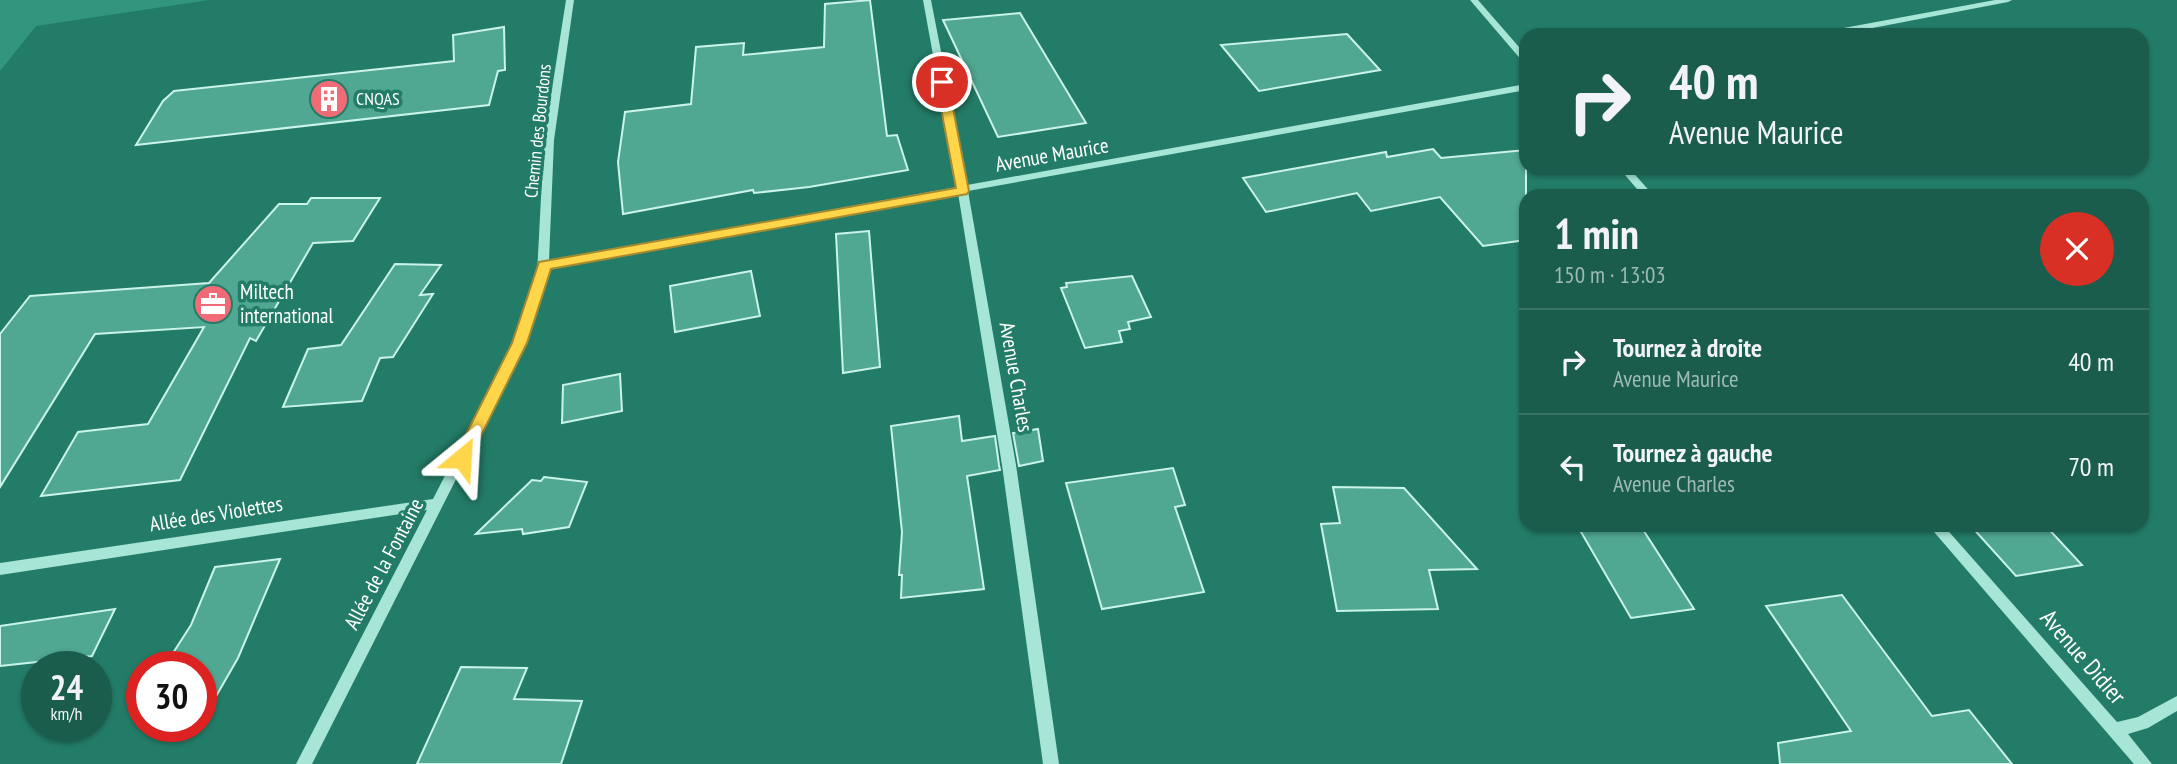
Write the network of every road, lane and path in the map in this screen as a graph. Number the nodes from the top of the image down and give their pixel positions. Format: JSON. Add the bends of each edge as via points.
{"nodes":[{"id":1,"x":570,"y":0,"type":"edge"},
{"id":2,"x":926,"y":0,"type":"edge"},
{"id":3,"x":1474,"y":0,"type":"edge"},
{"id":4,"x":2008,"y":0,"type":"edge"},
{"id":5,"x":1859,"y":28,"type":"edge"},
{"id":6,"x":1519,"y":52,"type":"edge"},
{"id":7,"x":1519,"y":88,"type":"edge"},
{"id":8,"x":1630,"y":175,"type":"edge"},
{"id":9,"x":1643,"y":189,"type":"edge"},
{"id":10,"x":963,"y":191,"type":"junction"},
{"id":11,"x":544,"y":265,"type":"junction"},
{"id":12,"x":439,"y":503,"type":"junction"},
{"id":13,"x":1941,"y":532,"type":"edge"},
{"id":14,"x":0,"y":569,"type":"edge"},
{"id":15,"x":1985,"y":583,"type":"joint"},
{"id":16,"x":2177,"y":703,"type":"edge"},
{"id":17,"x":2115,"y":730,"type":"junction"},
{"id":18,"x":304,"y":764,"type":"edge"},
{"id":19,"x":1051,"y":764,"type":"edge"},
{"id":20,"x":2144,"y":764,"type":"edge"}],
"edges":[{"from":1,"to":11,"type":"street","name":"Chemin des Bourdons","via":[[549,140]]},
{"from":2,"to":10,"type":"street","name":"Avenue Charles"},
{"from":3,"to":6,"type":"street"},
{"from":4,"to":5,"type":"street"},
{"from":7,"to":10,"type":"street","name":"Avenue Maurice"},
{"from":8,"to":9,"type":"street"},
{"from":10,"to":11,"type":"street","name":"Avenue Maurice"},
{"from":10,"to":19,"type":"street","name":"Avenue Charles","via":[[1009,465]]},
{"from":11,"to":12,"type":"street","name":"Allée de la Fontaine","via":[[519,343]]},
{"from":12,"to":14,"type":"street","name":"Allée des Violettes"},
{"from":12,"to":18,"type":"street","name":"Allée de la Fontaine"},
{"from":13,"to":15,"type":"street"},
{"from":15,"to":17,"type":"street","name":"Avenue Didier"},
{"from":16,"to":17,"type":"street","via":[[2142,723]]},
{"from":17,"to":20,"type":"street","name":"Avenue Didier"}]}
